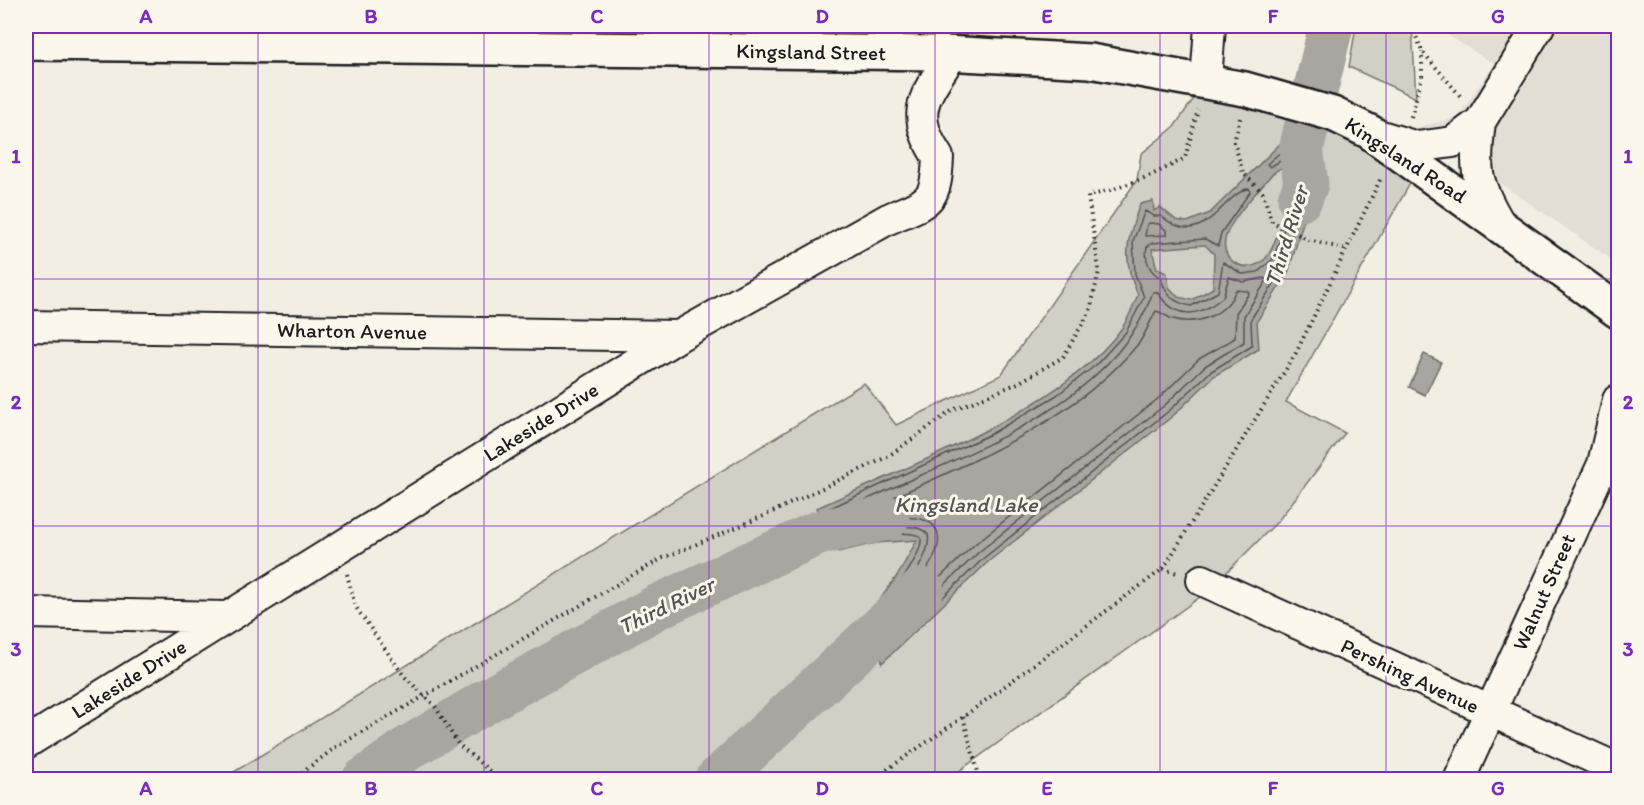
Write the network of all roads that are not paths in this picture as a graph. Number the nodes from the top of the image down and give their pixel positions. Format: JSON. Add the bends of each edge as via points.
{"nodes":[{"id":1,"x":1210,"y":26,"type":"edge"},
{"id":2,"x":1531,"y":28,"type":"edge"},
{"id":3,"x":26,"y":43,"type":"edge"},
{"id":4,"x":952,"y":54,"type":"junction"},
{"id":5,"x":1021,"y":55,"type":"joint"},
{"id":6,"x":1203,"y":92,"type":"junction"},
{"id":7,"x":1472,"y":128,"type":"junction"},
{"id":8,"x":1370,"y":132,"type":"junction"},
{"id":9,"x":1500,"y":224,"type":"junction"},
{"id":10,"x":1618,"y":311,"type":"edge"},
{"id":11,"x":26,"y":326,"type":"edge"},
{"id":12,"x":679,"y":336,"type":"junction"},
{"id":13,"x":1618,"y":400,"type":"edge"},
{"id":14,"x":1202,"y":580,"type":"dead end"},
{"id":15,"x":26,"y":613,"type":"edge"},
{"id":16,"x":227,"y":617,"type":"junction"},
{"id":17,"x":1490,"y":712,"type":"junction"},
{"id":18,"x":26,"y":743,"type":"edge"},
{"id":19,"x":1618,"y":770,"type":"edge"},
{"id":20,"x":1459,"y":780,"type":"edge"}],
"edges":[{"from":1,"to":6,"type":"street"},
{"from":2,"to":7,"type":"street"},
{"from":3,"to":4,"type":"main road","name":"Kingsland Street"},
{"from":4,"to":5,"type":"main road","name":"Kingsland Street"},
{"from":4,"to":12,"type":"street","name":"Lakeside Drive","via":[[921,109],[926,140],[938,157],[935,191],[921,205],[888,219]]},
{"from":5,"to":6,"type":"main road","name":"Kingsland Road","via":[[1090,61]]},
{"from":6,"to":8,"type":"main road","name":"Kingsland Road","via":[[1296,102]]},
{"from":7,"to":8,"type":"street","via":[[1453,142],[1417,147]]},
{"from":7,"to":9,"type":"street","via":[[1481,194]]},
{"from":8,"to":9,"type":"main road","name":"Kingsland Road"},
{"from":9,"to":10,"type":"main road","name":"Kingsland Road"},
{"from":11,"to":12,"type":"street","name":"Wharton Avenue"},
{"from":12,"to":16,"type":"street","name":"Lakeside Drive"},
{"from":13,"to":17,"type":"street","name":"Walnut Street","via":[[1603,464]]},
{"from":14,"to":17,"type":"street","name":"Pershing Avenue"},
{"from":15,"to":16,"type":"street"},
{"from":16,"to":18,"type":"street","name":"Lakeside Drive"},
{"from":17,"to":19,"type":"street","name":"Pershing Avenue"},
{"from":17,"to":20,"type":"street","name":"Walnut Street"}]}
